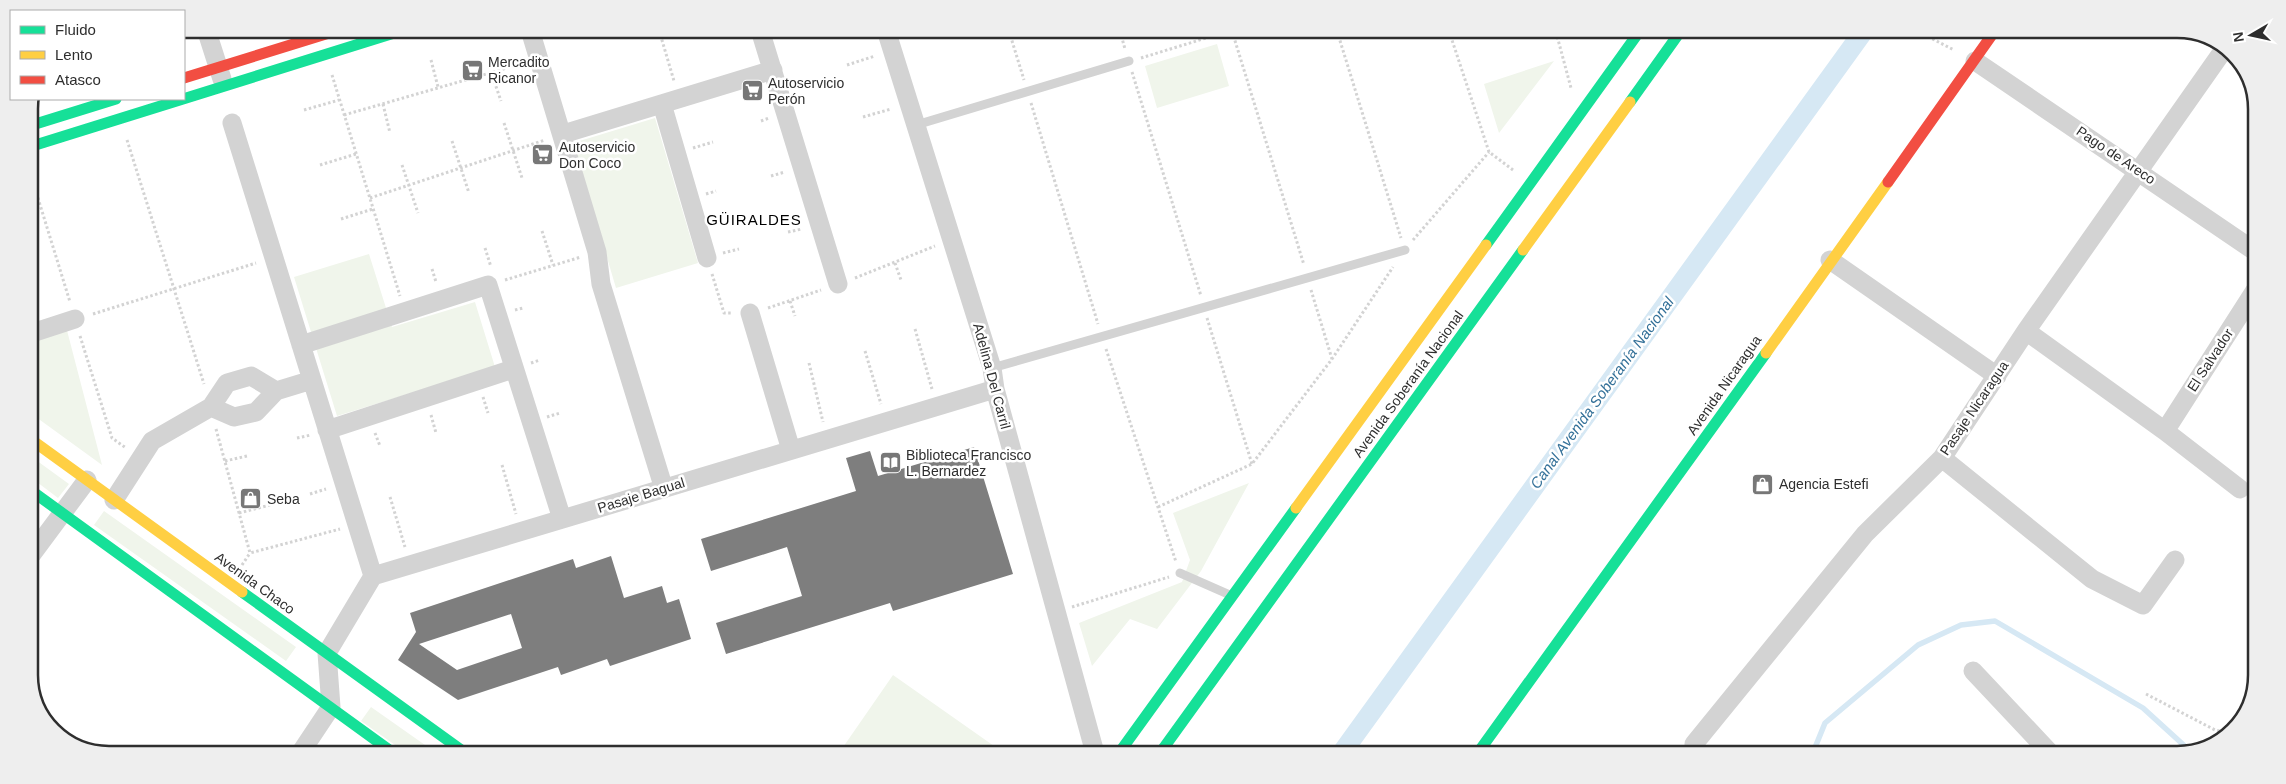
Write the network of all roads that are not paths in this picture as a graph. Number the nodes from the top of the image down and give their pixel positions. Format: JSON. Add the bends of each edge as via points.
{"nodes":[{"id":1,"x":209,"y":37,"type":"edge"},
{"id":2,"x":316,"y":37,"type":"edge"},
{"id":3,"x":382,"y":37,"type":"edge"},
{"id":4,"x":532,"y":37,"type":"edge"},
{"id":5,"x":762,"y":37,"type":"edge"},
{"id":6,"x":888,"y":37,"type":"edge"},
{"id":7,"x":1635,"y":37,"type":"edge"},
{"id":8,"x":1676,"y":37,"type":"edge"},
{"id":9,"x":1991,"y":37,"type":"edge"},
{"id":10,"x":2222,"y":53,"type":"edge"},
{"id":11,"x":1129,"y":61,"type":"road end"},
{"id":12,"x":1975,"y":61,"type":"junction"},
{"id":13,"x":218,"y":67,"type":"junction"},
{"id":14,"x":773,"y":70,"type":"junction"},
{"id":15,"x":185,"y":78,"type":"edge"},
{"id":16,"x":224,"y":87,"type":"junction"},
{"id":17,"x":185,"y":99,"type":"edge"},
{"id":18,"x":113,"y":100,"type":"edge"},
{"id":19,"x":183,"y":100,"type":"edge"},
{"id":20,"x":670,"y":101,"type":"junction"},
{"id":21,"x":232,"y":123,"type":"dead end"},
{"id":22,"x":37,"y":124,"type":"edge"},
{"id":23,"x":916,"y":125,"type":"junction"},
{"id":24,"x":563,"y":134,"type":"junction"},
{"id":25,"x":37,"y":145,"type":"edge"},
{"id":26,"x":2140,"y":170,"type":"junction"},
{"id":27,"x":2248,"y":246,"type":"edge"},
{"id":28,"x":1405,"y":250,"type":"road end"},
{"id":29,"x":707,"y":258,"type":"road end"},
{"id":30,"x":1830,"y":260,"type":"junction"},
{"id":31,"x":838,"y":284,"type":"dead end"},
{"id":32,"x":2248,"y":301,"type":"edge"},
{"id":33,"x":750,"y":313,"type":"road end"},
{"id":34,"x":75,"y":319,"type":"road end"},
{"id":35,"x":37,"y":331,"type":"edge"},
{"id":36,"x":2026,"y":331,"type":"junction"},
{"id":37,"x":301,"y":345,"type":"junction"},
{"id":38,"x":514,"y":368,"type":"junction"},
{"id":39,"x":992,"y":368,"type":"junction"},
{"id":40,"x":1997,"y":376,"type":"junction"},
{"id":41,"x":312,"y":380,"type":"junction"},
{"id":42,"x":995,"y":390,"type":"junction"},
{"id":43,"x":276,"y":391,"type":"junction"},
{"id":44,"x":211,"y":407,"type":"junction"},
{"id":45,"x":327,"y":430,"type":"junction"},
{"id":46,"x":2165,"y":431,"type":"junction"},
{"id":47,"x":38,"y":444,"type":"edge"},
{"id":48,"x":791,"y":450,"type":"junction"},
{"id":49,"x":1942,"y":458,"type":"junction"},
{"id":50,"x":87,"y":480,"type":"junction"},
{"id":51,"x":664,"y":488,"type":"junction"},
{"id":52,"x":2240,"y":489,"type":"dead end"},
{"id":53,"x":38,"y":495,"type":"edge"},
{"id":54,"x":114,"y":500,"type":"junction"},
{"id":55,"x":63,"y":514,"type":"junction"},
{"id":56,"x":562,"y":519,"type":"junction"},
{"id":57,"x":38,"y":547,"type":"edge"},
{"id":58,"x":2175,"y":560,"type":"dead end"},
{"id":59,"x":1180,"y":573,"type":"road end"},
{"id":60,"x":373,"y":576,"type":"junction"},
{"id":61,"x":1232,"y":596,"type":"junction"},
{"id":62,"x":327,"y":653,"type":"junction"},
{"id":63,"x":1974,"y":671,"type":"dead end"},
{"id":64,"x":331,"y":707,"type":"junction"},
{"id":65,"x":1694,"y":744,"type":"dead end"},
{"id":66,"x":305,"y":746,"type":"edge"},
{"id":67,"x":384,"y":746,"type":"edge"},
{"id":68,"x":456,"y":746,"type":"edge"},
{"id":69,"x":1093,"y":746,"type":"edge"},
{"id":70,"x":1124,"y":746,"type":"edge"},
{"id":71,"x":1165,"y":746,"type":"edge"},
{"id":72,"x":1483,"y":746,"type":"edge"},
{"id":73,"x":2044,"y":746,"type":"edge"}],
"edges":[{"from":1,"to":13,"type":"street"},
{"from":2,"to":13,"type":"main road"},
{"from":3,"to":16,"type":"main road"},
{"from":4,"to":24,"type":"street"},
{"from":5,"to":14,"type":"street"},
{"from":6,"to":23,"type":"street","name":"Adelina Del Carril"},
{"from":7,"to":61,"type":"main road","name":"Avenida Soberanía Nacional"},
{"from":8,"to":71,"type":"main road","name":"Avenida Soberanía Nacional"},
{"from":9,"to":12,"type":"main road","name":"Avenida Nicaragua"},
{"from":10,"to":26,"type":"street","name":"Pasaje Nicaragua"},
{"from":11,"to":23,"type":"lane"},
{"from":12,"to":26,"type":"street","name":"Pago de Areco"},
{"from":12,"to":30,"type":"main road","name":"Avenida Nicaragua"},
{"from":13,"to":15,"type":"main road"},
{"from":13,"to":16,"type":"street"},
{"from":14,"to":20,"type":"street"},
{"from":14,"to":31,"type":"street"},
{"from":16,"to":17,"type":"main road"},
{"from":18,"to":22,"type":"main road"},
{"from":19,"to":25,"type":"main road"},
{"from":20,"to":24,"type":"street"},
{"from":20,"to":29,"type":"street"},
{"from":21,"to":37,"type":"street"},
{"from":23,"to":39,"type":"street","name":"Adelina Del Carril"},
{"from":24,"to":51,"type":"street","via":[[597,252],[601,284]]},
{"from":26,"to":27,"type":"street","name":"Pago de Areco"},
{"from":26,"to":36,"type":"street","name":"Pasaje Nicaragua"},
{"from":28,"to":39,"type":"lane"},
{"from":30,"to":40,"type":"street"},
{"from":30,"to":72,"type":"main road","name":"Avenida Nicaragua","via":[[1640,531]]},
{"from":32,"to":46,"type":"street","name":"El Salvador"},
{"from":33,"to":48,"type":"street"},
{"from":34,"to":35,"type":"street"},
{"from":36,"to":40,"type":"street","name":"Pasaje Nicaragua"},
{"from":36,"to":46,"type":"street"},
{"from":37,"to":38,"type":"street","via":[[488,286]]},
{"from":37,"to":41,"type":"street"},
{"from":38,"to":45,"type":"street"},
{"from":38,"to":56,"type":"street"},
{"from":39,"to":42,"type":"street","name":"Adelina Del Carril"},
{"from":40,"to":49,"type":"street","name":"Pasaje Nicaragua"},
{"from":41,"to":43,"type":"street"},
{"from":41,"to":45,"type":"street"},
{"from":42,"to":48,"type":"street","name":"Pasaje Bagual"},
{"from":42,"to":69,"type":"street","name":"Adelina Del Carril"},
{"from":43,"to":44,"type":"street","via":[[256,412],[234,417]]},
{"from":43,"to":44,"type":"street","via":[[251,376],[227,384]]},
{"from":44,"to":54,"type":"street","via":[[152,441]]},
{"from":45,"to":60,"type":"street"},
{"from":46,"to":52,"type":"street"},
{"from":47,"to":50,"type":"main road","name":"Avenida Chaco"},
{"from":48,"to":51,"type":"street","name":"Pasaje Bagual"},
{"from":49,"to":58,"type":"street","via":[[2092,579],[2143,605]]},
{"from":49,"to":65,"type":"street","name":"Pasaje Nicaragua","via":[[1865,534]]},
{"from":50,"to":54,"type":"main road","name":"Avenida Chaco"},
{"from":50,"to":55,"type":"street"},
{"from":51,"to":56,"type":"street","name":"Pasaje Bagual"},
{"from":53,"to":55,"type":"main road"},
{"from":54,"to":62,"type":"main road","name":"Avenida Chaco"},
{"from":55,"to":57,"type":"street"},
{"from":55,"to":64,"type":"main road"},
{"from":56,"to":60,"type":"street","name":"Pasaje Bagual"},
{"from":59,"to":61,"type":"lane"},
{"from":60,"to":62,"type":"street"},
{"from":61,"to":70,"type":"main road","name":"Avenida Soberanía Nacional"},
{"from":62,"to":64,"type":"street"},
{"from":62,"to":68,"type":"main road","name":"Avenida Chaco"},
{"from":63,"to":73,"type":"street"},
{"from":64,"to":66,"type":"street"},
{"from":64,"to":67,"type":"main road"}]}
